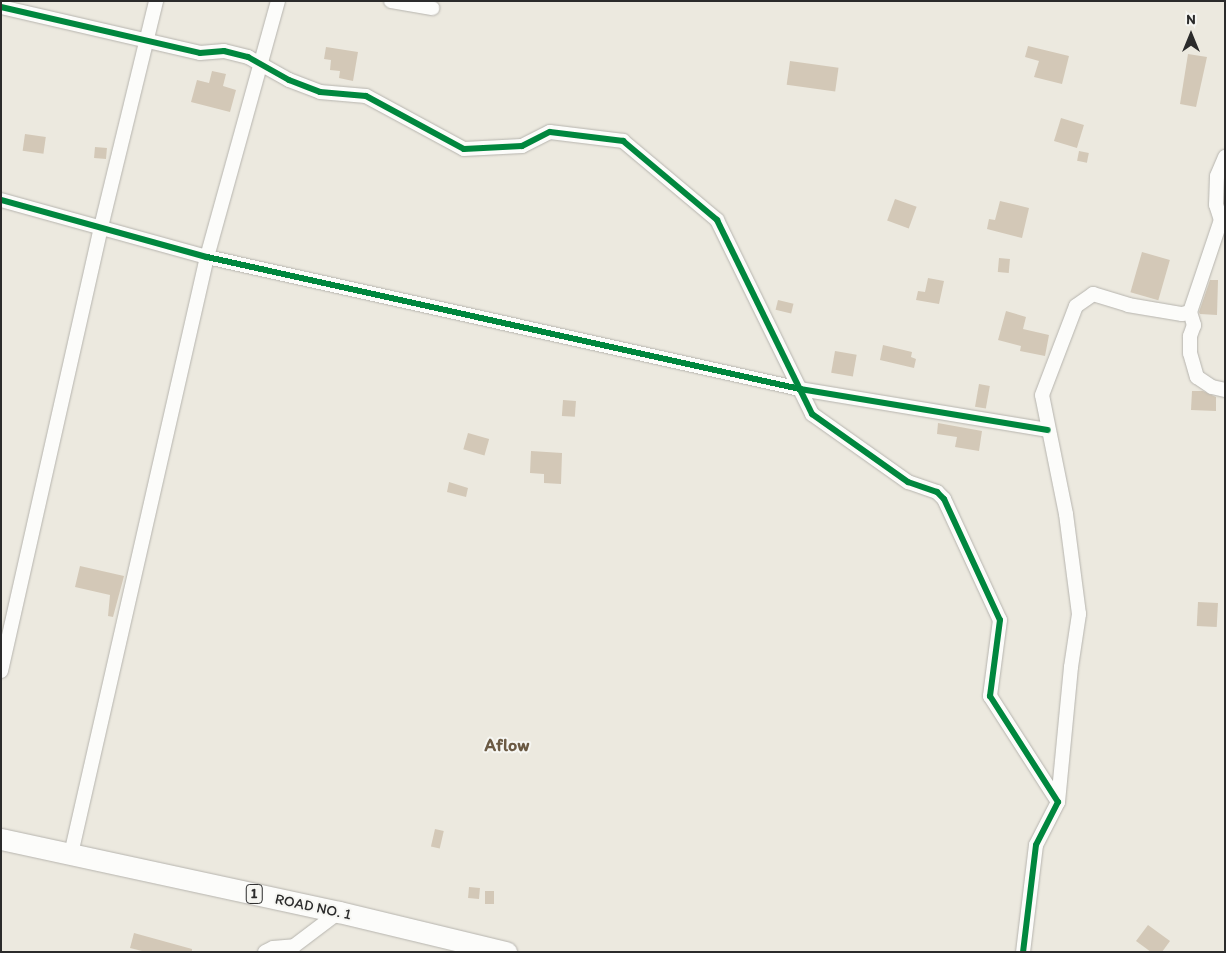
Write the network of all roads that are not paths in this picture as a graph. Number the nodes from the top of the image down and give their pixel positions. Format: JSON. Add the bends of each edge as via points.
{"nodes":[{"id":1,"x":156,"y":1,"type":"edge"},
{"id":2,"x":278,"y":1,"type":"edge"},
{"id":3,"x":392,"y":1,"type":"edge"},
{"id":4,"x":1,"y":8,"type":"edge"},
{"id":5,"x":432,"y":8,"type":"dead end"},
{"id":6,"x":146,"y":41,"type":"junction"},
{"id":7,"x":260,"y":64,"type":"junction"},
{"id":8,"x":1225,"y":157,"type":"edge"},
{"id":9,"x":1,"y":200,"type":"edge"},
{"id":10,"x":101,"y":228,"type":"junction"},
{"id":11,"x":207,"y":256,"type":"junction"},
{"id":12,"x":1190,"y":312,"type":"junction"},
{"id":13,"x":800,"y":389,"type":"junction"},
{"id":14,"x":1225,"y":390,"type":"edge"},
{"id":15,"x":1048,"y":430,"type":"junction"},
{"id":16,"x":1,"y":671,"type":"edge"},
{"id":17,"x":1058,"y":802,"type":"junction"},
{"id":18,"x":1,"y":839,"type":"edge"},
{"id":19,"x":71,"y":854,"type":"junction"},
{"id":20,"x":339,"y":912,"type":"junction"},
{"id":21,"x":264,"y":952,"type":"edge"},
{"id":22,"x":506,"y":952,"type":"edge"},
{"id":23,"x":1023,"y":952,"type":"edge"}],
"edges":[{"from":1,"to":6,"type":"street"},
{"from":2,"to":7,"type":"street"},
{"from":3,"to":5,"type":"street"},
{"from":4,"to":6,"type":"street"},
{"from":6,"to":7,"type":"street","via":[[200,53],[224,51],[248,57]]},
{"from":6,"to":10,"type":"street"},
{"from":7,"to":11,"type":"street"},
{"from":7,"to":13,"type":"street","via":[[320,92],[366,96],[464,149],[522,146],[550,132],[623,141],[717,220]]},
{"from":8,"to":12,"type":"street","via":[[1217,176],[1216,205],[1221,220]]},
{"from":9,"to":10,"type":"street"},
{"from":10,"to":11,"type":"street"},
{"from":10,"to":16,"type":"street"},
{"from":11,"to":13,"type":"street"},
{"from":11,"to":19,"type":"street"},
{"from":12,"to":14,"type":"street","via":[[1194,326],[1190,353],[1197,377],[1212,387]]},
{"from":12,"to":15,"type":"street","via":[[1182,314],[1092,294],[1076,306],[1042,395]]},
{"from":13,"to":15,"type":"street"},
{"from":13,"to":17,"type":"street","via":[[812,414],[908,482],[937,492],[944,499],[1000,620],[990,696]]},
{"from":15,"to":17,"type":"street","via":[[1066,514],[1079,614]]},
{"from":17,"to":23,"type":"street","via":[[1036,845]]},
{"from":18,"to":19,"type":"highway","name":"ROAD NO. 1","number":"1"},
{"from":19,"to":20,"type":"highway","name":"ROAD NO. 1","number":"1"},
{"from":20,"to":21,"type":"street","via":[[294,946]]},
{"from":20,"to":22,"type":"highway","name":"ROAD NO. 1","number":"1"}]}
